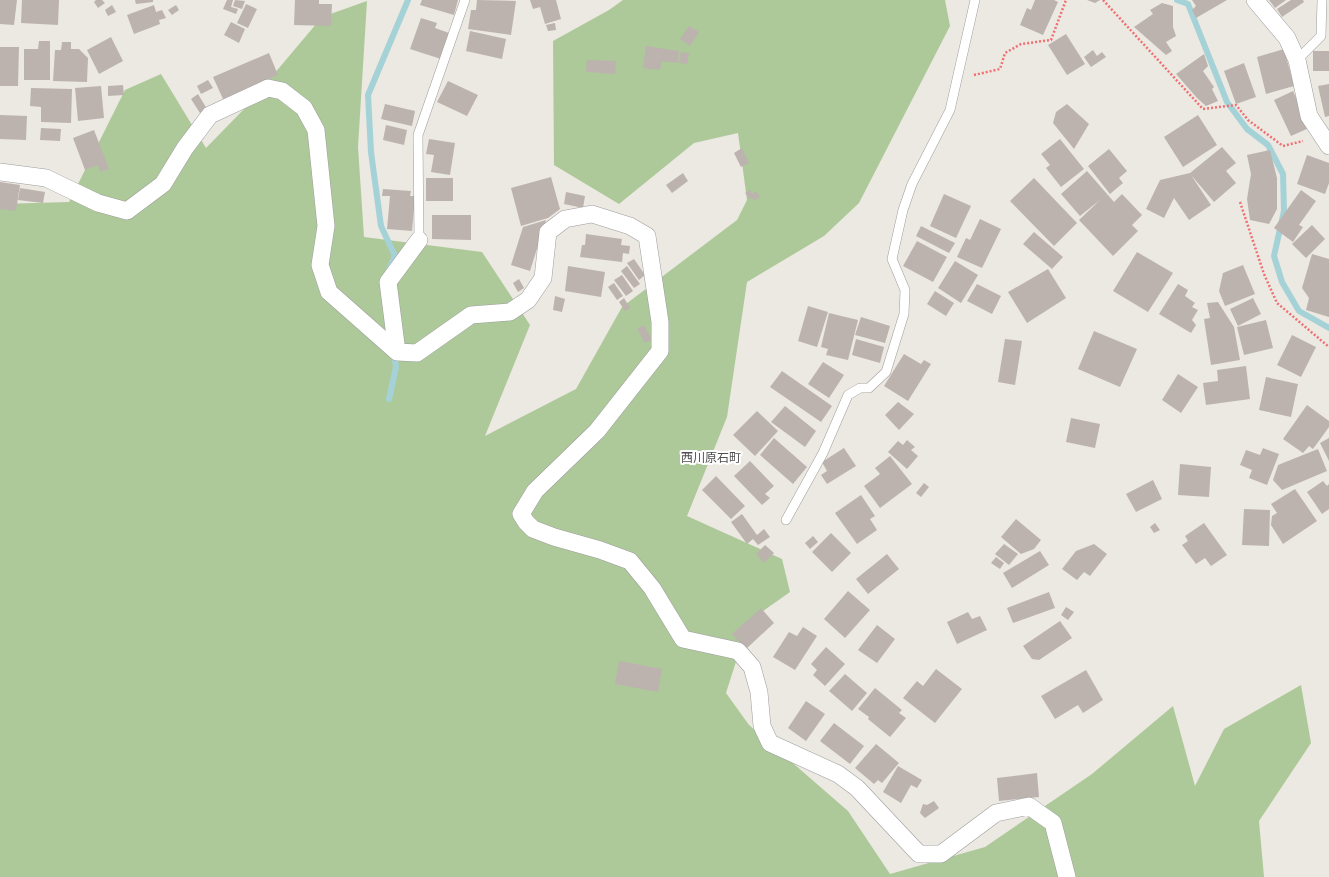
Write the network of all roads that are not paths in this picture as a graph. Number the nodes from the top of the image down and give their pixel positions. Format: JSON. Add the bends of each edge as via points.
{"nodes":[{"id":1,"x":465,"y":0,"type":"edge"},
{"id":2,"x":975,"y":0,"type":"edge"},
{"id":3,"x":1255,"y":0,"type":"edge"},
{"id":4,"x":1322,"y":0,"type":"edge"},
{"id":5,"x":1298,"y":60,"type":"junction"},
{"id":6,"x":1326,"y":141,"type":"edge"},
{"id":7,"x":0,"y":172,"type":"edge"},
{"id":8,"x":419,"y":240,"type":"joint"},
{"id":9,"x":397,"y":352,"type":"junction"},
{"id":10,"x":786,"y":520,"type":"dead end"},
{"id":11,"x":1067,"y":877,"type":"edge"}],
"edges":[{"from":1,"to":8,"type":"lane","via":[[418,135]]},
{"from":2,"to":10,"type":"lane","via":[[950,110],[912,184],[903,210],[892,259],[905,290],[904,314],[886,372],[869,388],[860,388],[848,395],[823,452]]},
{"from":3,"to":5,"type":"street","via":[[1287,38]]},
{"from":4,"to":5,"type":"lane","via":[[1321,36]]},
{"from":5,"to":6,"type":"street","via":[[1309,116]]},
{"from":7,"to":9,"type":"street","via":[[46,178],[98,203],[127,211],[163,184],[185,148],[210,115],[268,88],[282,91],[304,108],[316,130],[326,226],[320,265],[329,292]]},
{"from":8,"to":9,"type":"street","via":[[388,282]]},
{"from":9,"to":11,"type":"street","via":[[417,353],[471,315],[510,312],[528,300],[543,278],[548,232],[565,219],[592,214],[630,226],[647,236],[660,322],[660,352],[597,431],[535,492],[521,514],[526,522],[533,530],[630,561],[652,588],[682,639],[738,651],[752,667],[759,692],[762,726],[770,742],[838,774],[857,788],[919,854],[941,854],[996,812],[1029,806],[1054,822]]}]}
